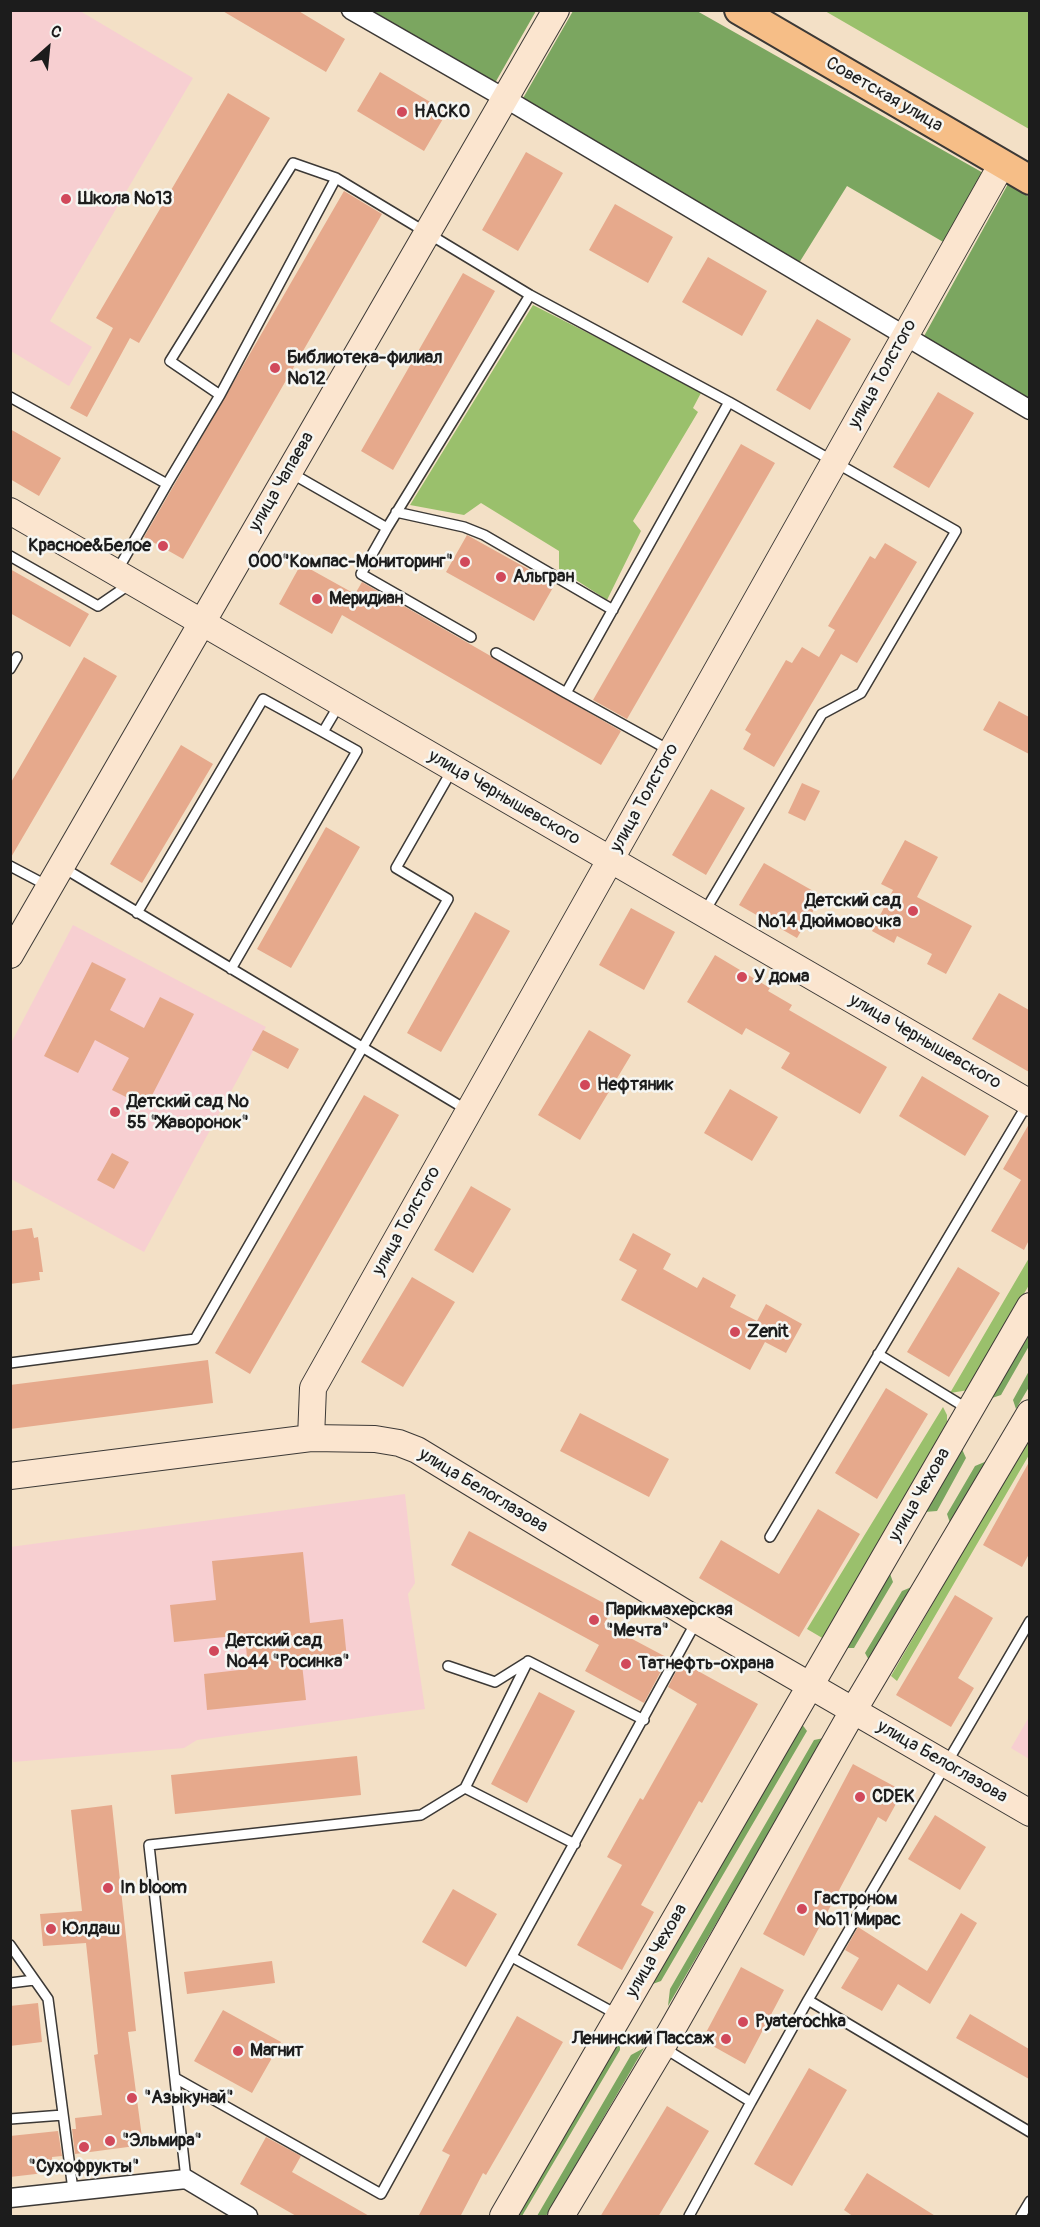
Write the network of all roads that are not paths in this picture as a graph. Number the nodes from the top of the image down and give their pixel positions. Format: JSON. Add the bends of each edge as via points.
{"nodes":[{"id":1,"x":351,"y":10,"type":"edge"},
{"id":2,"x":556,"y":10,"type":"edge"},
{"id":3,"x":739,"y":10,"type":"edge"},
{"id":4,"x":505,"y":99,"type":"junction"},
{"id":5,"x":1002,"y":164,"type":"junction"},
{"id":6,"x":336,"y":178,"type":"junction"},
{"id":7,"x":1029,"y":180,"type":"edge"},
{"id":8,"x":428,"y":231,"type":"junction"},
{"id":9,"x":530,"y":295,"type":"junction"},
{"id":10,"x":905,"y":336,"type":"junction"},
{"id":11,"x":220,"y":395,"type":"junction"},
{"id":12,"x":10,"y":397,"type":"edge"},
{"id":13,"x":729,"y":402,"type":"junction"},
{"id":14,"x":1029,"y":410,"type":"edge"},
{"id":15,"x":834,"y":461,"type":"junction"},
{"id":16,"x":289,"y":471,"type":"junction"},
{"id":17,"x":167,"y":484,"type":"junction"},
{"id":18,"x":10,"y":511,"type":"edge"},
{"id":19,"x":396,"y":512,"type":"junction"},
{"id":20,"x":387,"y":528,"type":"junction"},
{"id":21,"x":10,"y":556,"type":"edge"},
{"id":22,"x":124,"y":578,"type":"junction"},
{"id":23,"x":613,"y":610,"type":"junction"},
{"id":24,"x":201,"y":622,"type":"junction"},
{"id":25,"x":471,"y":637,"type":"dead end"},
{"id":26,"x":496,"y":653,"type":"dead end"},
{"id":27,"x":17,"y":657,"type":"dead end"},
{"id":28,"x":10,"y":669,"type":"edge"},
{"id":29,"x":566,"y":693,"type":"junction"},
{"id":30,"x":341,"y":703,"type":"junction"},
{"id":31,"x":323,"y":732,"type":"junction"},
{"id":32,"x":671,"y":752,"type":"junction"},
{"id":33,"x":453,"y":768,"type":"junction"},
{"id":34,"x":610,"y":859,"type":"junction"},
{"id":35,"x":10,"y":866,"type":"edge"},
{"id":36,"x":54,"y":876,"type":"junction"},
{"id":37,"x":137,"y":913,"type":"junction"},
{"id":38,"x":704,"y":913,"type":"junction"},
{"id":39,"x":10,"y":955,"type":"edge"},
{"id":40,"x":231,"y":969,"type":"junction"},
{"id":41,"x":362,"y":1047,"type":"junction"},
{"id":42,"x":1029,"y":1102,"type":"edge"},
{"id":43,"x":469,"y":1111,"type":"junction"},
{"id":44,"x":1029,"y":1305,"type":"edge"},
{"id":45,"x":879,"y":1354,"type":"junction"},
{"id":46,"x":10,"y":1363,"type":"edge"},
{"id":47,"x":969,"y":1410,"type":"junction"},
{"id":48,"x":1029,"y":1413,"type":"edge"},
{"id":49,"x":311,"y":1438,"type":"junction"},
{"id":50,"x":10,"y":1476,"type":"edge"},
{"id":51,"x":770,"y":1537,"type":"dead end"},
{"id":52,"x":697,"y":1620,"type":"junction"},
{"id":53,"x":1029,"y":1621,"type":"edge"},
{"id":54,"x":528,"y":1661,"type":"junction"},
{"id":55,"x":448,"y":1666,"type":"dead end"},
{"id":56,"x":811,"y":1685,"type":"junction"},
{"id":57,"x":854,"y":1711,"type":"junction"},
{"id":58,"x":644,"y":1720,"type":"junction"},
{"id":59,"x":945,"y":1764,"type":"junction"},
{"id":60,"x":465,"y":1788,"type":"junction"},
{"id":61,"x":1029,"y":1813,"type":"edge"},
{"id":62,"x":575,"y":1844,"type":"junction"},
{"id":63,"x":10,"y":1945,"type":"edge"},
{"id":64,"x":512,"y":1957,"type":"junction"},
{"id":65,"x":34,"y":1980,"type":"junction"},
{"id":66,"x":10,"y":1983,"type":"edge"},
{"id":67,"x":808,"y":2000,"type":"junction"},
{"id":68,"x":619,"y":2016,"type":"junction"},
{"id":69,"x":662,"y":2047,"type":"junction"},
{"id":70,"x":177,"y":2079,"type":"junction"},
{"id":71,"x":751,"y":2102,"type":"junction"},
{"id":72,"x":63,"y":2115,"type":"junction"},
{"id":73,"x":10,"y":2120,"type":"edge"},
{"id":74,"x":1029,"y":2132,"type":"edge"},
{"id":75,"x":186,"y":2179,"type":"junction"},
{"id":76,"x":73,"y":2190,"type":"junction"},
{"id":77,"x":10,"y":2198,"type":"edge"},
{"id":78,"x":1029,"y":2202,"type":"edge"},
{"id":79,"x":243,"y":2215,"type":"edge"},
{"id":80,"x":503,"y":2217,"type":"edge"},
{"id":81,"x":561,"y":2217,"type":"edge"},
{"id":82,"x":689,"y":2217,"type":"edge"},
{"id":83,"x":1021,"y":2217,"type":"edge"}],
"edges":[{"from":1,"to":4,"type":"street"},
{"from":2,"to":4,"type":"street","name":"улица Чапаева"},
{"from":3,"to":5,"type":"main road","name":"Советская улица"},
{"from":4,"to":8,"type":"street","name":"улица Чапаева"},
{"from":4,"to":10,"type":"street"},
{"from":5,"to":7,"type":"main road","name":"Советская улица"},
{"from":5,"to":10,"type":"street","name":"улица Толстого"},
{"from":6,"to":8,"type":"lane"},
{"from":6,"to":11,"type":"lane"},
{"from":6,"to":11,"type":"lane","via":[[293,163],[170,361]]},
{"from":8,"to":9,"type":"lane"},
{"from":8,"to":16,"type":"street","name":"улица Чапаева"},
{"from":9,"to":13,"type":"lane"},
{"from":9,"to":19,"type":"lane"},
{"from":10,"to":14,"type":"street"},
{"from":10,"to":15,"type":"street","name":"улица Толстого"},
{"from":11,"to":17,"type":"lane"},
{"from":12,"to":17,"type":"lane"},
{"from":13,"to":15,"type":"lane"},
{"from":13,"to":23,"type":"lane"},
{"from":15,"to":32,"type":"street","name":"улица Толстого"},
{"from":15,"to":38,"type":"lane","via":[[956,531],[861,693],[822,714]]},
{"from":16,"to":20,"type":"lane"},
{"from":16,"to":24,"type":"street","name":"улица Чапаева"},
{"from":17,"to":22,"type":"lane"},
{"from":18,"to":22,"type":"street","name":"улица Чернышевского"},
{"from":19,"to":20,"type":"lane"},
{"from":19,"to":23,"type":"lane","via":[[484,535]]},
{"from":20,"to":25,"type":"lane","via":[[361,574]]},
{"from":21,"to":22,"type":"lane","via":[[98,606]]},
{"from":22,"to":24,"type":"street","name":"улица Чернышевского"},
{"from":23,"to":29,"type":"lane"},
{"from":24,"to":30,"type":"street","name":"улица Чернышевского"},
{"from":24,"to":36,"type":"street","name":"улица Чапаева"},
{"from":26,"to":29,"type":"lane"},
{"from":27,"to":28,"type":"lane"},
{"from":29,"to":32,"type":"lane"},
{"from":30,"to":31,"type":"lane"},
{"from":30,"to":33,"type":"street","name":"улица Чернышевского"},
{"from":31,"to":37,"type":"lane","via":[[263,699]]},
{"from":31,"to":40,"type":"lane","via":[[357,751]]},
{"from":32,"to":34,"type":"street","name":"улица Толстого"},
{"from":33,"to":34,"type":"street","name":"улица Чернышевского"},
{"from":33,"to":41,"type":"lane","via":[[396,868],[448,899]]},
{"from":34,"to":38,"type":"street","name":"улица Чернышевского"},
{"from":34,"to":43,"type":"street","name":"улица Толстого"},
{"from":35,"to":36,"type":"lane"},
{"from":36,"to":37,"type":"lane"},
{"from":36,"to":39,"type":"street","name":"улица Чапаева"},
{"from":37,"to":40,"type":"lane"},
{"from":38,"to":42,"type":"street","name":"улица Чернышевского"},
{"from":40,"to":41,"type":"lane"},
{"from":41,"to":43,"type":"lane"},
{"from":41,"to":46,"type":"lane","via":[[195,1339]]},
{"from":42,"to":45,"type":"lane"},
{"from":43,"to":49,"type":"street","name":"улица Толстого","via":[[313,1388]]},
{"from":44,"to":47,"type":"street","name":"улица Чехова"},
{"from":45,"to":47,"type":"lane"},
{"from":45,"to":51,"type":"lane"},
{"from":47,"to":56,"type":"street","name":"улица Чехова"},
{"from":48,"to":57,"type":"street"},
{"from":49,"to":50,"type":"street","name":"улица Белоглазова"},
{"from":49,"to":52,"type":"street","name":"улица Белоглазова","via":[[375,1439],[417,1450]]},
{"from":52,"to":56,"type":"street","name":"улица Белоглазова"},
{"from":52,"to":58,"type":"lane"},
{"from":53,"to":59,"type":"lane"},
{"from":54,"to":55,"type":"lane","via":[[495,1682]]},
{"from":54,"to":58,"type":"lane"},
{"from":54,"to":60,"type":"lane"},
{"from":56,"to":57,"type":"street"},
{"from":56,"to":68,"type":"street","name":"улица Чехова"},
{"from":57,"to":59,"type":"street","name":"улица Белоглазова"},
{"from":57,"to":69,"type":"street"},
{"from":58,"to":62,"type":"lane"},
{"from":59,"to":61,"type":"street","name":"улица Белоглазова"},
{"from":59,"to":67,"type":"lane"},
{"from":60,"to":62,"type":"lane"},
{"from":60,"to":70,"type":"lane","via":[[422,1815],[149,1845]]},
{"from":62,"to":64,"type":"lane"},
{"from":63,"to":65,"type":"lane"},
{"from":64,"to":68,"type":"lane"},
{"from":64,"to":70,"type":"lane","via":[[381,2194]]},
{"from":65,"to":66,"type":"lane"},
{"from":65,"to":72,"type":"lane","via":[[48,1999]]},
{"from":67,"to":71,"type":"lane"},
{"from":67,"to":74,"type":"lane"},
{"from":68,"to":80,"type":"street","name":"улица Чехова"},
{"from":69,"to":71,"type":"lane"},
{"from":69,"to":81,"type":"street"},
{"from":70,"to":75,"type":"lane"},
{"from":71,"to":82,"type":"lane"},
{"from":72,"to":73,"type":"lane"},
{"from":72,"to":76,"type":"lane"},
{"from":75,"to":76,"type":"street"},
{"from":75,"to":79,"type":"street"},
{"from":76,"to":77,"type":"street"},
{"from":78,"to":83,"type":"lane"}]}
